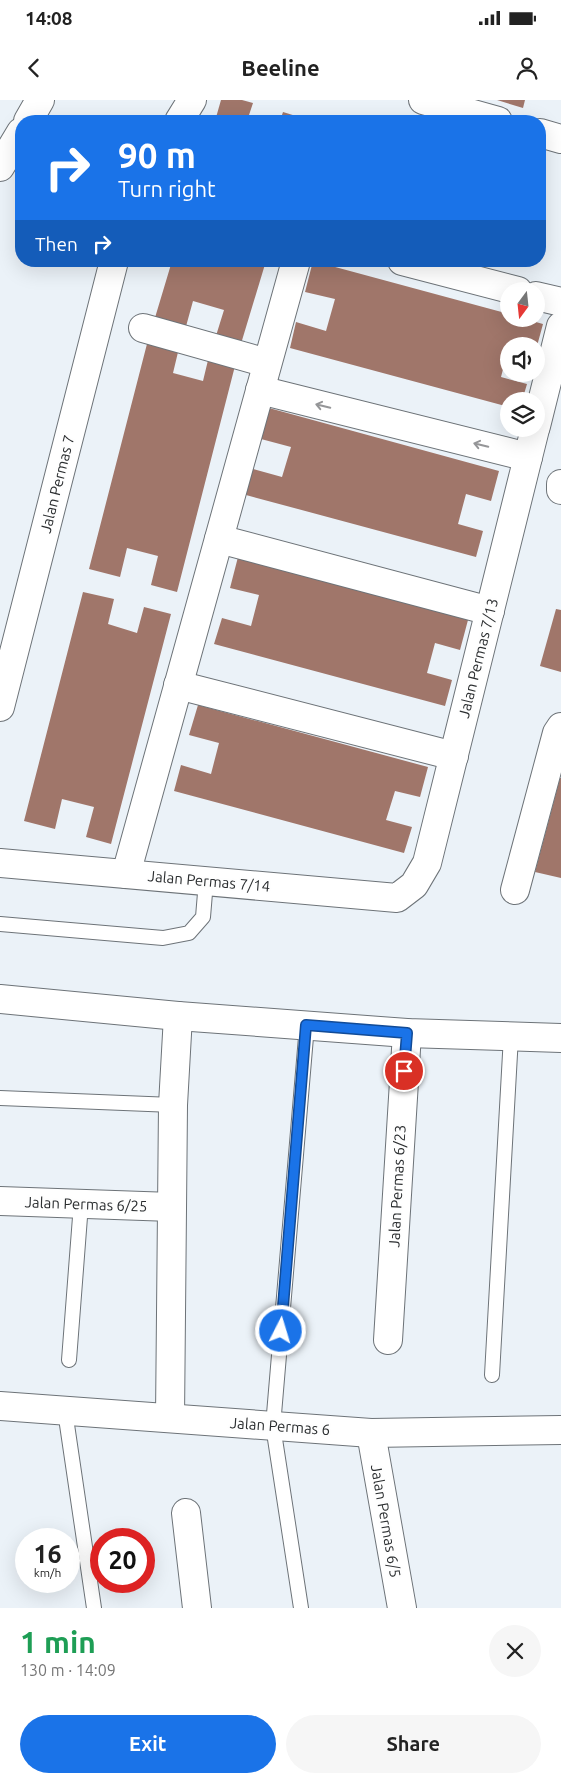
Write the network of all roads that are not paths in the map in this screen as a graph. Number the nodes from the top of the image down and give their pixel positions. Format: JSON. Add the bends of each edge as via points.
{"nodes":[{"id":1,"x":40,"y":100,"type":"edge"},
{"id":2,"x":192,"y":100,"type":"edge"},
{"id":3,"x":423,"y":100,"type":"edge"},
{"id":4,"x":31,"y":115,"type":"edge"},
{"id":5,"x":183,"y":115,"type":"edge"},
{"id":6,"x":477,"y":115,"type":"edge"},
{"id":7,"x":546,"y":135,"type":"edge"},
{"id":8,"x":561,"y":139,"type":"edge"},
{"id":9,"x":15,"y":142,"type":"edge"},
{"id":10,"x":0,"y":167,"type":"edge"},
{"id":11,"x":112,"y":267,"type":"edge"},
{"id":12,"x":294,"y":267,"type":"edge"},
{"id":13,"x":425,"y":267,"type":"edge"},
{"id":14,"x":500,"y":286,"type":"edge"},
{"id":15,"x":545,"y":298,"type":"edge"},
{"id":16,"x":561,"y":302,"type":"edge"},
{"id":17,"x":561,"y":326,"type":"edge"},
{"id":18,"x":143,"y":328,"type":"dead end"},
{"id":19,"x":268,"y":363,"type":"junction"},
{"id":20,"x":260,"y":390,"type":"junction"},
{"id":21,"x":545,"y":392,"type":"edge"},
{"id":22,"x":533,"y":437,"type":"edge"},
{"id":23,"x":528,"y":457,"type":"junction"},
{"id":24,"x":561,"y":484,"type":"edge"},
{"id":25,"x":561,"y":490,"type":"edge"},
{"id":26,"x":219,"y":539,"type":"junction"},
{"id":27,"x":490,"y":611,"type":"junction"},
{"id":28,"x":178,"y":685,"type":"junction"},
{"id":29,"x":0,"y":707,"type":"edge"},
{"id":30,"x":561,"y":727,"type":"edge"},
{"id":31,"x":454,"y":756,"type":"junction"},
{"id":32,"x":0,"y":862,"type":"edge"},
{"id":33,"x":126,"y":874,"type":"junction"},
{"id":34,"x":206,"y":881,"type":"junction"},
{"id":35,"x":414,"y":885,"type":"joint"},
{"id":36,"x":515,"y":890,"type":"dead end"},
{"id":37,"x":0,"y":924,"type":"edge"},
{"id":38,"x":0,"y":999,"type":"edge"},
{"id":39,"x":178,"y":1016,"type":"junction"},
{"id":40,"x":306,"y":1025,"type":"junction"},
{"id":41,"x":407,"y":1033,"type":"junction"},
{"id":42,"x":511,"y":1036,"type":"junction"},
{"id":43,"x":561,"y":1038,"type":"edge"},
{"id":44,"x":0,"y":1098,"type":"edge"},
{"id":45,"x":173,"y":1104,"type":"junction"},
{"id":46,"x":0,"y":1201,"type":"edge"},
{"id":47,"x":81,"y":1204,"type":"junction"},
{"id":48,"x":172,"y":1207,"type":"junction"},
{"id":49,"x":388,"y":1340,"type":"dead end"},
{"id":50,"x":69,"y":1360,"type":"dead end"},
{"id":51,"x":492,"y":1375,"type":"dead end"},
{"id":52,"x":0,"y":1406,"type":"edge"},
{"id":53,"x":65,"y":1411,"type":"junction"},
{"id":54,"x":170,"y":1418,"type":"junction"},
{"id":55,"x":273,"y":1426,"type":"junction"},
{"id":56,"x":561,"y":1430,"type":"edge"},
{"id":57,"x":371,"y":1433,"type":"junction"},
{"id":58,"x":186,"y":1513,"type":"dead end"},
{"id":59,"x":94,"y":1608,"type":"edge"},
{"id":60,"x":197,"y":1608,"type":"edge"},
{"id":61,"x":302,"y":1608,"type":"edge"},
{"id":62,"x":402,"y":1608,"type":"edge"}],
"edges":[{"from":1,"to":4,"type":"street"},
{"from":2,"to":5,"type":"street"},
{"from":3,"to":6,"type":"street"},
{"from":7,"to":8,"type":"street"},
{"from":9,"to":10,"type":"street"},
{"from":11,"to":29,"type":"street","name":"Jalan Permas 7"},
{"from":12,"to":19,"type":"street"},
{"from":13,"to":14,"type":"street"},
{"from":15,"to":16,"type":"street"},
{"from":17,"to":21,"type":"street","name":"Jalan Permas 7/13"},
{"from":18,"to":19,"type":"street"},
{"from":19,"to":20,"type":"street"},
{"from":23,"to":20,"type":"street","one_way":true},
{"from":20,"to":26,"type":"street"},
{"from":22,"to":23,"type":"street","name":"Jalan Permas 7/13"},
{"from":23,"to":27,"type":"street","name":"Jalan Permas 7/13"},
{"from":24,"to":25,"type":"street"},
{"from":26,"to":27,"type":"street"},
{"from":26,"to":28,"type":"street"},
{"from":27,"to":31,"type":"street","name":"Jalan Permas 7/13"},
{"from":28,"to":31,"type":"street"},
{"from":28,"to":33,"type":"street"},
{"from":30,"to":36,"type":"street"},
{"from":31,"to":35,"type":"street","name":"Jalan Permas 7/13","via":[[427,863]]},
{"from":32,"to":33,"type":"street","name":"Jalan Permas 7/14"},
{"from":33,"to":34,"type":"street","name":"Jalan Permas 7/14"},
{"from":34,"to":35,"type":"street","name":"Jalan Permas 7/14","via":[[397,898]]},
{"from":34,"to":37,"type":"lane","via":[[203,917],[188,933],[164,938]]},
{"from":38,"to":39,"type":"street"},
{"from":39,"to":40,"type":"street"},
{"from":39,"to":45,"type":"street"},
{"from":40,"to":41,"type":"street"},
{"from":40,"to":55,"type":"lane"},
{"from":41,"to":42,"type":"street"},
{"from":41,"to":49,"type":"street","name":"Jalan Permas 6/23"},
{"from":42,"to":43,"type":"street"},
{"from":42,"to":51,"type":"lane"},
{"from":44,"to":45,"type":"lane"},
{"from":45,"to":48,"type":"street"},
{"from":46,"to":47,"type":"street","name":"Jalan Permas 6/25"},
{"from":47,"to":48,"type":"street","name":"Jalan Permas 6/25"},
{"from":47,"to":50,"type":"lane"},
{"from":48,"to":54,"type":"street"},
{"from":52,"to":53,"type":"street","name":"Jalan Permas 6"},
{"from":53,"to":54,"type":"street","name":"Jalan Permas 6"},
{"from":53,"to":59,"type":"lane"},
{"from":54,"to":55,"type":"street","name":"Jalan Permas 6"},
{"from":55,"to":57,"type":"street","name":"Jalan Permas 6"},
{"from":55,"to":61,"type":"lane"},
{"from":56,"to":57,"type":"street","name":"Jalan Permas 6"},
{"from":57,"to":62,"type":"street","name":"Jalan Permas 6/5"},
{"from":58,"to":60,"type":"street"}]}
